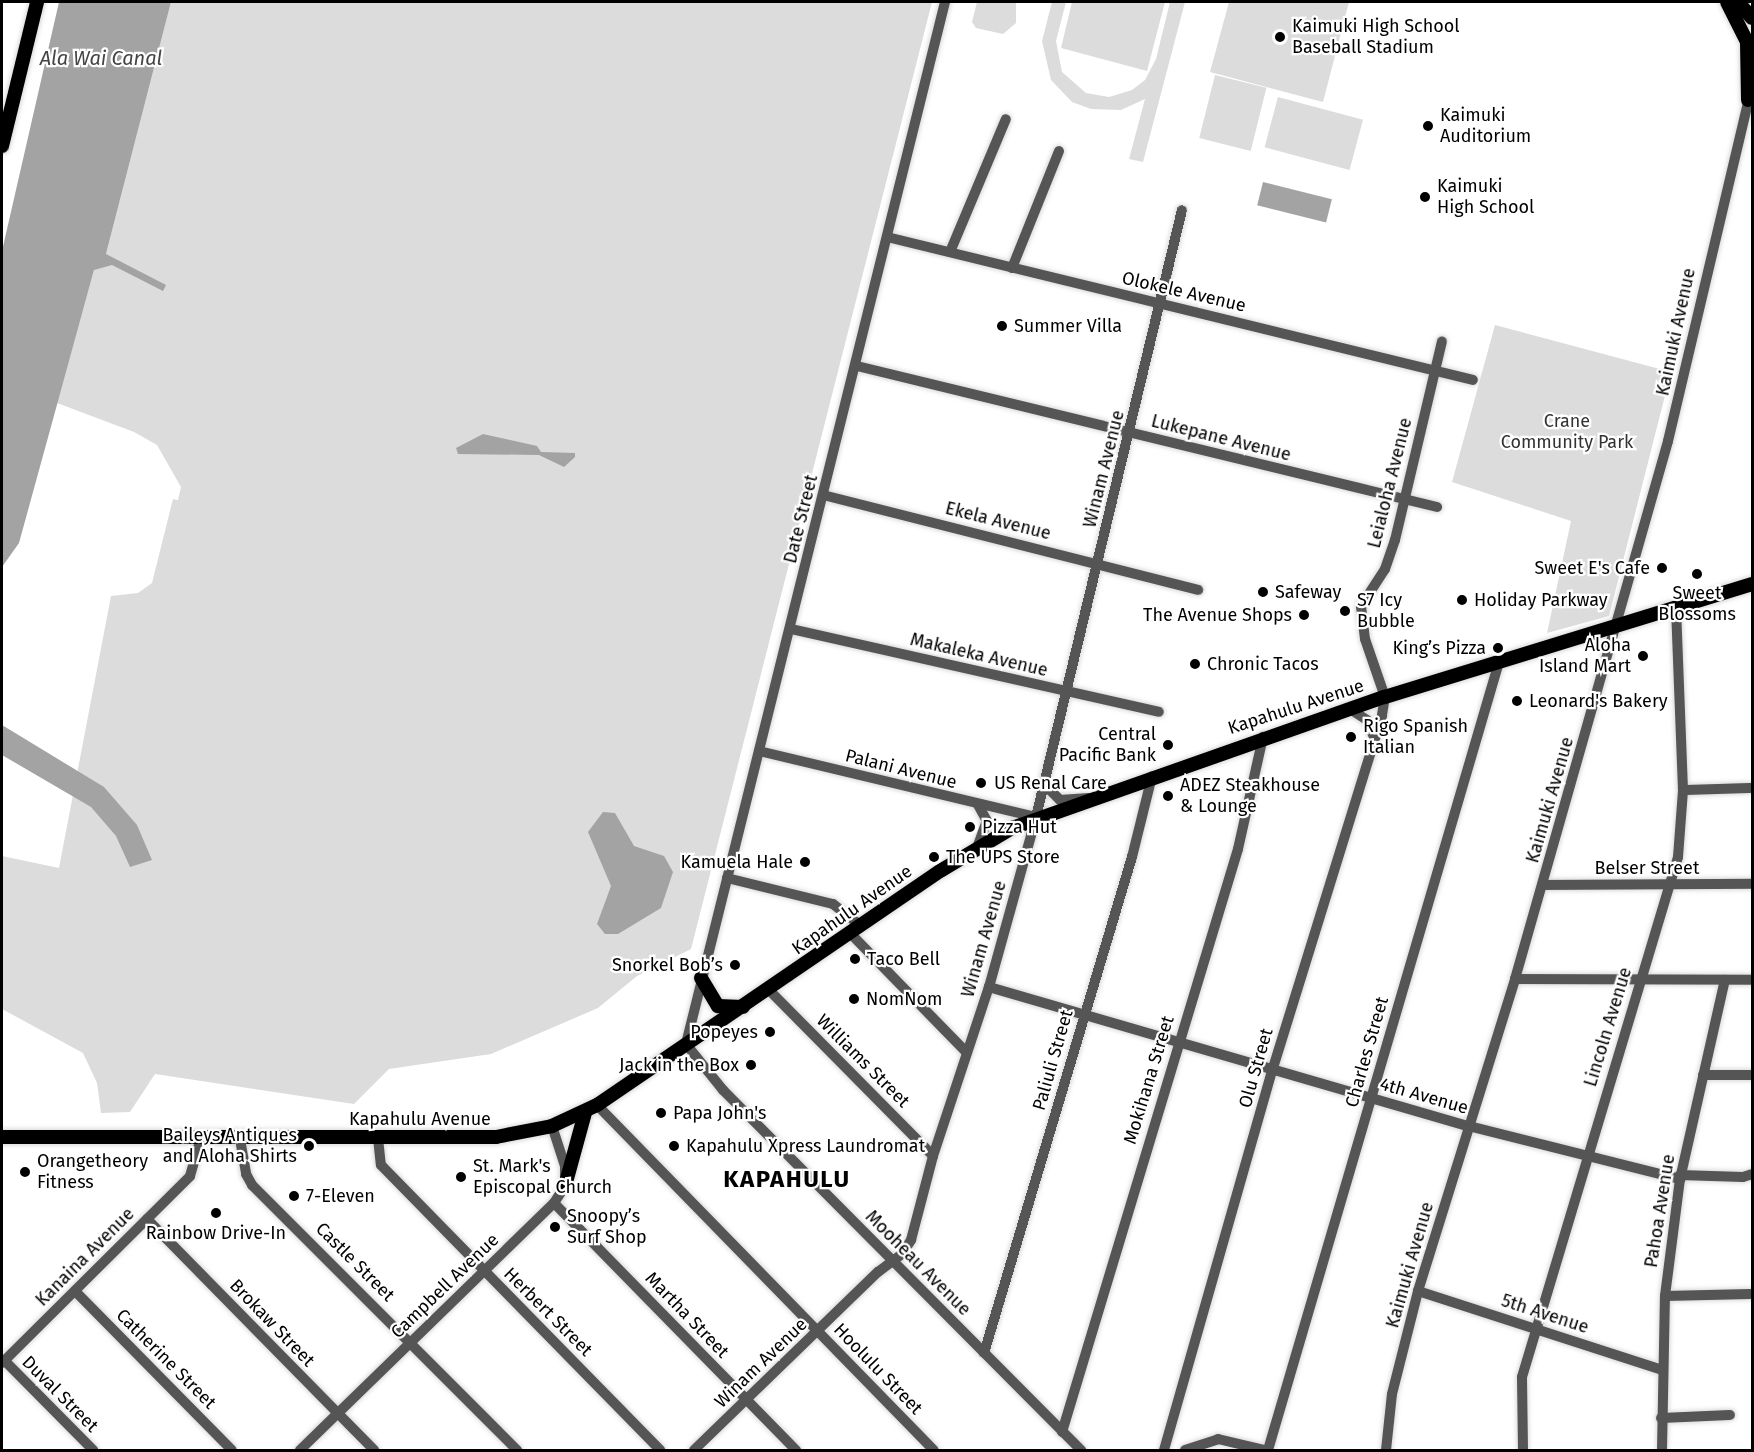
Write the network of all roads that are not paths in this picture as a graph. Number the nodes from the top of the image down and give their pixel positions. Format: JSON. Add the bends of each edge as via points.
{"nodes":[{"id":1,"x":37,"y":2,"type":"edge"},
{"id":2,"x":945,"y":2,"type":"edge"},
{"id":3,"x":1728,"y":2,"type":"edge"},
{"id":4,"x":1738,"y":2,"type":"edge"},
{"id":5,"x":1752,"y":18,"type":"edge"},
{"id":6,"x":1752,"y":84,"type":"edge"},
{"id":7,"x":1748,"y":100,"type":"junction"},
{"id":8,"x":1006,"y":119,"type":"dead end"},
{"id":9,"x":2,"y":146,"type":"edge"},
{"id":10,"x":1059,"y":151,"type":"dead end"},
{"id":11,"x":1182,"y":210,"type":"dead end"},
{"id":12,"x":887,"y":237,"type":"junction"},
{"id":13,"x":950,"y":252,"type":"junction"},
{"id":14,"x":1012,"y":268,"type":"junction"},
{"id":15,"x":1162,"y":303,"type":"junction"},
{"id":16,"x":1442,"y":341,"type":"dead end"},
{"id":17,"x":857,"y":366,"type":"junction"},
{"id":18,"x":1435,"y":369,"type":"junction"},
{"id":19,"x":1473,"y":380,"type":"dead end"},
{"id":20,"x":1130,"y":433,"type":"junction"},
{"id":21,"x":824,"y":495,"type":"junction"},
{"id":22,"x":1403,"y":500,"type":"junction"},
{"id":23,"x":1437,"y":507,"type":"dead end"},
{"id":24,"x":1098,"y":562,"type":"junction"},
{"id":25,"x":1752,"y":584,"type":"edge"},
{"id":26,"x":1198,"y":590,"type":"dead end"},
{"id":27,"x":1676,"y":607,"type":"junction"},
{"id":28,"x":1618,"y":625,"type":"junction"},
{"id":29,"x":791,"y":629,"type":"junction"},
{"id":30,"x":1499,"y":662,"type":"junction"},
{"id":31,"x":1068,"y":692,"type":"junction"},
{"id":32,"x":1385,"y":697,"type":"junction"},
{"id":33,"x":1350,"y":709,"type":"junction"},
{"id":34,"x":1160,"y":712,"type":"dead end"},
{"id":35,"x":1263,"y":737,"type":"junction"},
{"id":36,"x":1374,"y":737,"type":"junction"},
{"id":37,"x":759,"y":751,"type":"junction"},
{"id":38,"x":1152,"y":776,"type":"junction"},
{"id":39,"x":1045,"y":785,"type":"junction"},
{"id":40,"x":1752,"y":788,"type":"edge"},
{"id":41,"x":1683,"y":790,"type":"junction"},
{"id":42,"x":1091,"y":798,"type":"junction"},
{"id":43,"x":978,"y":805,"type":"junction"},
{"id":44,"x":1036,"y":817,"type":"junction"},
{"id":45,"x":977,"y":848,"type":"junction"},
{"id":46,"x":726,"y":879,"type":"junction"},
{"id":47,"x":1752,"y":884,"type":"edge"},
{"id":48,"x":1542,"y":885,"type":"junction"},
{"id":49,"x":1668,"y":885,"type":"junction"},
{"id":50,"x":856,"y":929,"type":"junction"},
{"id":51,"x":1641,"y":977,"type":"junction"},
{"id":52,"x":701,"y":978,"type":"junction"},
{"id":53,"x":1515,"y":979,"type":"junction"},
{"id":54,"x":1725,"y":980,"type":"junction"},
{"id":55,"x":1752,"y":980,"type":"edge"},
{"id":56,"x":989,"y":987,"type":"junction"},
{"id":57,"x":769,"y":990,"type":"junction"},
{"id":58,"x":743,"y":1007,"type":"junction"},
{"id":59,"x":1084,"y":1014,"type":"junction"},
{"id":60,"x":1178,"y":1041,"type":"junction"},
{"id":61,"x":686,"y":1044,"type":"junction"},
{"id":62,"x":966,"y":1052,"type":"junction"},
{"id":63,"x":1273,"y":1068,"type":"junction"},
{"id":64,"x":1703,"y":1075,"type":"junction"},
{"id":65,"x":1752,"y":1076,"type":"edge"},
{"id":66,"x":1371,"y":1098,"type":"junction"},
{"id":67,"x":591,"y":1109,"type":"junction"},
{"id":68,"x":552,"y":1126,"type":"junction"},
{"id":69,"x":1469,"y":1126,"type":"junction"},
{"id":70,"x":2,"y":1137,"type":"edge"},
{"id":71,"x":378,"y":1138,"type":"junction"},
{"id":72,"x":240,"y":1139,"type":"junction"},
{"id":73,"x":200,"y":1140,"type":"junction"},
{"id":74,"x":933,"y":1155,"type":"junction"},
{"id":75,"x":1586,"y":1157,"type":"junction"},
{"id":76,"x":1752,"y":1174,"type":"edge"},
{"id":77,"x":1680,"y":1177,"type":"junction"},
{"id":78,"x":565,"y":1186,"type":"junction"},
{"id":79,"x":554,"y":1203,"type":"junction"},
{"id":80,"x":147,"y":1219,"type":"junction"},
{"id":81,"x":893,"y":1261,"type":"junction"},
{"id":82,"x":484,"y":1271,"type":"junction"},
{"id":83,"x":75,"y":1290,"type":"junction"},
{"id":84,"x":1418,"y":1291,"type":"junction"},
{"id":85,"x":1750,"y":1294,"type":"dead end"},
{"id":86,"x":1665,"y":1296,"type":"junction"},
{"id":87,"x":1535,"y":1328,"type":"junction"},
{"id":88,"x":818,"y":1332,"type":"junction"},
{"id":89,"x":411,"y":1341,"type":"junction"},
{"id":90,"x":984,"y":1353,"type":"junction"},
{"id":91,"x":3,"y":1362,"type":"edge"},
{"id":92,"x":1662,"y":1370,"type":"junction"},
{"id":93,"x":746,"y":1399,"type":"junction"},
{"id":94,"x":337,"y":1413,"type":"junction"},
{"id":95,"x":1730,"y":1415,"type":"dead end"},
{"id":96,"x":1662,"y":1418,"type":"junction"},
{"id":97,"x":1062,"y":1432,"type":"junction"},
{"id":98,"x":93,"y":1450,"type":"edge"},
{"id":99,"x":232,"y":1450,"type":"edge"},
{"id":100,"x":300,"y":1450,"type":"edge"},
{"id":101,"x":374,"y":1450,"type":"edge"},
{"id":102,"x":517,"y":1450,"type":"edge"},
{"id":103,"x":660,"y":1450,"type":"edge"},
{"id":104,"x":694,"y":1450,"type":"edge"},
{"id":105,"x":796,"y":1450,"type":"edge"},
{"id":106,"x":934,"y":1450,"type":"edge"},
{"id":107,"x":1081,"y":1450,"type":"edge"},
{"id":108,"x":1164,"y":1450,"type":"edge"},
{"id":109,"x":1185,"y":1450,"type":"edge"},
{"id":110,"x":1266,"y":1450,"type":"edge"},
{"id":111,"x":1386,"y":1450,"type":"edge"},
{"id":112,"x":1523,"y":1450,"type":"edge"},
{"id":113,"x":1662,"y":1450,"type":"edge"}],
"edges":[{"from":1,"to":9,"type":"main road"},
{"from":2,"to":12,"type":"street","name":"Date Street"},
{"from":3,"to":7,"type":"main road","via":[[1748,42]]},
{"from":4,"to":5,"type":"main road"},
{"from":6,"to":7,"type":"street","name":"Kaimuki Avenue"},
{"from":7,"to":28,"type":"street","name":"Kaimuki Avenue","via":[[1668,441]]},
{"from":8,"to":13,"type":"street"},
{"from":10,"to":14,"type":"street"},
{"from":11,"to":15,"type":"street","name":"Winam Avenue"},
{"from":12,"to":13,"type":"street","name":"Olokele Avenue"},
{"from":12,"to":17,"type":"street","name":"Date Street"},
{"from":13,"to":14,"type":"street","name":"Olokele Avenue"},
{"from":14,"to":15,"type":"street","name":"Olokele Avenue"},
{"from":15,"to":18,"type":"street","name":"Olokele Avenue"},
{"from":15,"to":20,"type":"street","name":"Winam Avenue"},
{"from":16,"to":18,"type":"street","name":"Leialoha Avenue"},
{"from":17,"to":20,"type":"street","name":"Lukepane Avenue"},
{"from":17,"to":21,"type":"street","name":"Date Street"},
{"from":18,"to":19,"type":"street","name":"Olokele Avenue"},
{"from":18,"to":22,"type":"street","name":"Leialoha Avenue"},
{"from":20,"to":22,"type":"street","name":"Lukepane Avenue"},
{"from":20,"to":24,"type":"street","name":"Winam Avenue"},
{"from":21,"to":24,"type":"street","name":"Ekela Avenue"},
{"from":21,"to":29,"type":"street","name":"Date Street"},
{"from":22,"to":23,"type":"street","name":"Lukepane Avenue"},
{"from":22,"to":32,"type":"street","name":"Leialoha Avenue","via":[[1385,569],[1361,606],[1365,639]]},
{"from":24,"to":26,"type":"street","name":"Ekela Avenue"},
{"from":24,"to":31,"type":"street","name":"Winam Avenue"},
{"from":25,"to":27,"type":"main road","name":"Kapahulu Avenue"},
{"from":27,"to":28,"type":"main road","name":"Kapahulu Avenue"},
{"from":27,"to":41,"type":"street","name":"Lincoln Avenue"},
{"from":28,"to":30,"type":"main road","name":"Kapahulu Avenue"},
{"from":28,"to":48,"type":"street","name":"Kaimuki Avenue"},
{"from":29,"to":31,"type":"street","name":"Makaleka Avenue"},
{"from":29,"to":37,"type":"street","name":"Date Street"},
{"from":30,"to":32,"type":"main road","name":"Kapahulu Avenue"},
{"from":30,"to":66,"type":"street","name":"Charles Street"},
{"from":31,"to":34,"type":"street","name":"Makaleka Avenue"},
{"from":31,"to":39,"type":"street","name":"Winam Avenue"},
{"from":32,"to":33,"type":"main road","name":"Kapahulu Avenue"},
{"from":32,"to":36,"type":"street","name":"Olu Street"},
{"from":33,"to":35,"type":"main road","name":"Kapahulu Avenue"},
{"from":33,"to":36,"type":"street","via":[[1367,720]]},
{"from":35,"to":38,"type":"main road","name":"Kapahulu Avenue"},
{"from":35,"to":60,"type":"street","name":"Mokihana Street","via":[[1238,849]]},
{"from":36,"to":63,"type":"street","name":"Olu Street"},
{"from":37,"to":43,"type":"street","name":"Palani Avenue"},
{"from":37,"to":46,"type":"street","name":"Date Street"},
{"from":38,"to":42,"type":"main road","name":"Kapahulu Avenue"},
{"from":38,"to":59,"type":"street","name":"Paliuli Street","via":[[1132,857]]},
{"from":39,"to":42,"type":"street","via":[[1060,800]]},
{"from":39,"to":44,"type":"street","name":"Winam Avenue"},
{"from":40,"to":41,"type":"street"},
{"from":41,"to":49,"type":"street","name":"Lincoln Avenue","via":[[1678,857]]},
{"from":42,"to":44,"type":"main road","name":"Kapahulu Avenue"},
{"from":43,"to":44,"type":"street","name":"Palani Avenue"},
{"from":43,"to":45,"type":"street","via":[[987,821]]},
{"from":44,"to":45,"type":"main road","name":"Kapahulu Avenue"},
{"from":44,"to":56,"type":"street","name":"Winam Avenue"},
{"from":45,"to":50,"type":"main road","name":"Kapahulu Avenue"},
{"from":46,"to":50,"type":"street","via":[[833,904]]},
{"from":46,"to":52,"type":"street","name":"Date Street"},
{"from":47,"to":49,"type":"street","name":"Belser Street"},
{"from":48,"to":49,"type":"street","name":"Belser Street"},
{"from":48,"to":53,"type":"street","name":"Kaimuki Avenue"},
{"from":49,"to":51,"type":"street","name":"Lincoln Avenue"},
{"from":50,"to":57,"type":"main road","name":"Kapahulu Avenue"},
{"from":50,"to":62,"type":"street"},
{"from":51,"to":53,"type":"street"},
{"from":51,"to":54,"type":"street"},
{"from":51,"to":75,"type":"street","name":"Lincoln Avenue"},
{"from":52,"to":58,"type":"main road","via":[[718,1006]]},
{"from":52,"to":61,"type":"street","name":"Date Street"},
{"from":53,"to":69,"type":"street","name":"Kaimuki Avenue"},
{"from":54,"to":55,"type":"street"},
{"from":54,"to":64,"type":"street","name":"Pahoa Avenue"},
{"from":56,"to":59,"type":"street","name":"4th Avenue"},
{"from":56,"to":62,"type":"street","name":"Winam Avenue"},
{"from":57,"to":58,"type":"main road","name":"Kapahulu Avenue"},
{"from":57,"to":74,"type":"street","name":"Williams Street"},
{"from":58,"to":61,"type":"main road","name":"Kapahulu Avenue"},
{"from":59,"to":60,"type":"street","name":"4th Avenue"},
{"from":59,"to":90,"type":"street","name":"Paliuli Street"},
{"from":60,"to":63,"type":"street","name":"4th Avenue"},
{"from":60,"to":97,"type":"street","name":"Mokihana Street"},
{"from":61,"to":67,"type":"main road","name":"Kapahulu Avenue"},
{"from":61,"to":81,"type":"street","name":"Mooheau Avenue","via":[[723,1090]]},
{"from":62,"to":74,"type":"street","name":"Winam Avenue"},
{"from":63,"to":66,"type":"street","name":"4th Avenue"},
{"from":63,"to":108,"type":"street","name":"Olu Street"},
{"from":64,"to":65,"type":"street"},
{"from":64,"to":77,"type":"street","name":"Pahoa Avenue"},
{"from":66,"to":69,"type":"street","name":"4th Avenue"},
{"from":66,"to":110,"type":"street","name":"Charles Street"},
{"from":67,"to":68,"type":"main road","name":"Kapahulu Avenue"},
{"from":67,"to":78,"type":"main road"},
{"from":67,"to":88,"type":"street","name":"Hoolulu Street"},
{"from":68,"to":71,"type":"main road","name":"Kapahulu Avenue","via":[[496,1137]]},
{"from":68,"to":78,"type":"street","via":[[565,1166]]},
{"from":69,"to":75,"type":"street","name":"4th Avenue"},
{"from":69,"to":84,"type":"street","name":"Kaimuki Avenue"},
{"from":70,"to":73,"type":"main road","name":"Kapahulu Avenue"},
{"from":71,"to":72,"type":"main road","name":"Kapahulu Avenue"},
{"from":71,"to":82,"type":"street","name":"Herbert Street","via":[[381,1165]]},
{"from":72,"to":73,"type":"main road","name":"Kapahulu Avenue"},
{"from":72,"to":89,"type":"street","name":"Castle Street","via":[[246,1174],[252,1185]]},
{"from":73,"to":80,"type":"street","name":"Kanaina Avenue","via":[[195,1170]]},
{"from":74,"to":81,"type":"street","name":"Winam Avenue","via":[[910,1240]]},
{"from":75,"to":77,"type":"street","name":"4th Avenue"},
{"from":75,"to":87,"type":"street","name":"Lincoln Avenue"},
{"from":76,"to":77,"type":"street","name":"4th Avenue"},
{"from":77,"to":86,"type":"street","name":"Pahoa Avenue"},
{"from":78,"to":79,"type":"street","name":"Campbell Avenue"},
{"from":79,"to":82,"type":"street","name":"Campbell Avenue"},
{"from":79,"to":93,"type":"street","name":"Martha Street"},
{"from":80,"to":83,"type":"street","name":"Kanaina Avenue"},
{"from":80,"to":94,"type":"street","name":"Brokaw Street"},
{"from":81,"to":88,"type":"street","name":"Winam Avenue"},
{"from":81,"to":90,"type":"street","name":"Mooheau Avenue"},
{"from":82,"to":89,"type":"street","name":"Campbell Avenue"},
{"from":82,"to":103,"type":"street","name":"Herbert Street"},
{"from":83,"to":91,"type":"street","name":"Kanaina Avenue"},
{"from":83,"to":99,"type":"street","name":"Catherine Street"},
{"from":84,"to":87,"type":"street","name":"5th Avenue"},
{"from":84,"to":111,"type":"street","name":"Kaimuki Avenue","via":[[1392,1394]]},
{"from":85,"to":86,"type":"street"},
{"from":86,"to":92,"type":"street","name":"Pahoa Avenue"},
{"from":87,"to":92,"type":"street","name":"5th Avenue"},
{"from":87,"to":112,"type":"street","name":"Lincoln Avenue","via":[[1522,1377]]},
{"from":88,"to":93,"type":"street","name":"Winam Avenue"},
{"from":88,"to":106,"type":"street","name":"Hoolulu Street"},
{"from":89,"to":94,"type":"street","name":"Campbell Avenue"},
{"from":89,"to":102,"type":"street","name":"Castle Street"},
{"from":90,"to":97,"type":"street","name":"Mooheau Avenue"},
{"from":91,"to":98,"type":"street","name":"Duval Street"},
{"from":92,"to":96,"type":"street","name":"Pahoa Avenue"},
{"from":93,"to":104,"type":"street","name":"Winam Avenue"},
{"from":93,"to":105,"type":"street","name":"Martha Street"},
{"from":94,"to":100,"type":"street","name":"Campbell Avenue"},
{"from":94,"to":101,"type":"street","name":"Brokaw Street"},
{"from":95,"to":96,"type":"street"},
{"from":96,"to":113,"type":"street","name":"Pahoa Avenue"},
{"from":97,"to":107,"type":"street","name":"Mooheau Avenue"},
{"from":109,"to":110,"type":"street","via":[[1218,1439]]}]}
